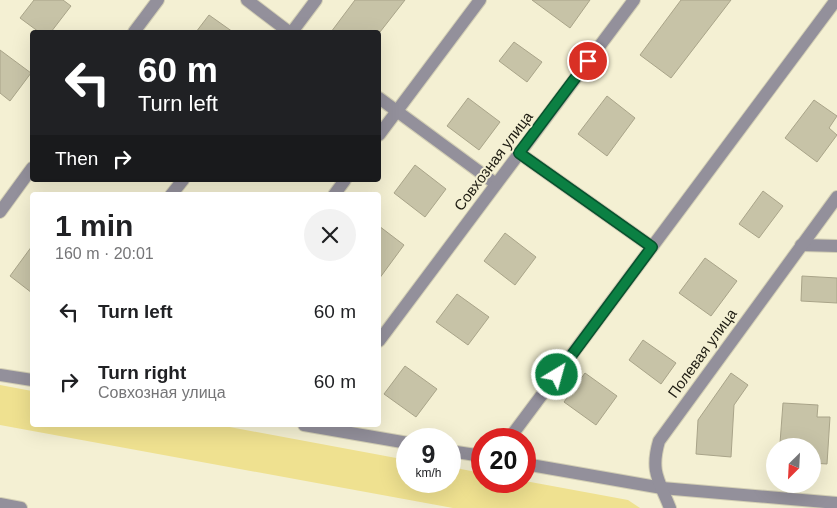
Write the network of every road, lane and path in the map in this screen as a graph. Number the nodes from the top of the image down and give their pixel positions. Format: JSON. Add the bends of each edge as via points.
{"nodes":[{"id":1,"x":158,"y":0,"type":"edge"},
{"id":2,"x":246,"y":0,"type":"edge"},
{"id":3,"x":316,"y":0,"type":"edge"},
{"id":4,"x":480,"y":0,"type":"edge"},
{"id":5,"x":634,"y":0,"type":"edge"},
{"id":6,"x":836,"y":0,"type":"edge"},
{"id":7,"x":136,"y":30,"type":"edge"},
{"id":8,"x":288,"y":30,"type":"edge"},
{"id":9,"x":293,"y":30,"type":"edge"},
{"id":10,"x":381,"y":100,"type":"edge"},
{"id":11,"x":396,"y":111,"type":"junction"},
{"id":12,"x":381,"y":132,"type":"edge"},
{"id":13,"x":519,"y":153,"type":"junction"},
{"id":14,"x":30,"y":171,"type":"edge"},
{"id":15,"x":496,"y":184,"type":"junction"},
{"id":16,"x":837,"y":197,"type":"edge"},
{"id":17,"x":0,"y":212,"type":"edge"},
{"id":18,"x":801,"y":245,"type":"junction"},
{"id":19,"x":837,"y":246,"type":"edge"},
{"id":20,"x":652,"y":247,"type":"junction"},
{"id":21,"x":381,"y":338,"type":"edge"},
{"id":22,"x":0,"y":374,"type":"edge"},
{"id":23,"x":30,"y":380,"type":"edge"},
{"id":24,"x":318,"y":427,"type":"edge"},
{"id":25,"x":517,"y":428,"type":"edge"},
{"id":26,"x":396,"y":441,"type":"edge"},
{"id":27,"x":536,"y":466,"type":"edge"},
{"id":28,"x":662,"y":488,"type":"junction"},
{"id":29,"x":0,"y":504,"type":"edge"},
{"id":30,"x":837,"y":504,"type":"edge"},
{"id":31,"x":21,"y":508,"type":"edge"},
{"id":32,"x":670,"y":508,"type":"edge"}],
"edges":[{"from":1,"to":7,"type":"street"},
{"from":2,"to":8,"type":"street"},
{"from":3,"to":9,"type":"street"},
{"from":4,"to":11,"type":"street"},
{"from":5,"to":13,"type":"street","name":"Совхозная улица"},
{"from":6,"to":20,"type":"street"},
{"from":10,"to":11,"type":"street"},
{"from":11,"to":12,"type":"street"},
{"from":11,"to":15,"type":"street"},
{"from":13,"to":15,"type":"street","name":"Совхозная улица"},
{"from":13,"to":20,"type":"street"},
{"from":14,"to":17,"type":"street"},
{"from":15,"to":21,"type":"street","name":"Совхозная улица"},
{"from":16,"to":18,"type":"street","name":"Полевая улица"},
{"from":18,"to":19,"type":"street"},
{"from":18,"to":28,"type":"street","name":"Полевая улица","via":[[658,441],[654,472]]},
{"from":20,"to":25,"type":"street"},
{"from":22,"to":23,"type":"street"},
{"from":24,"to":26,"type":"street"},
{"from":27,"to":28,"type":"street"},
{"from":28,"to":30,"type":"street"},
{"from":28,"to":32,"type":"street","name":"Полевая улица"},
{"from":29,"to":31,"type":"street"}]}
